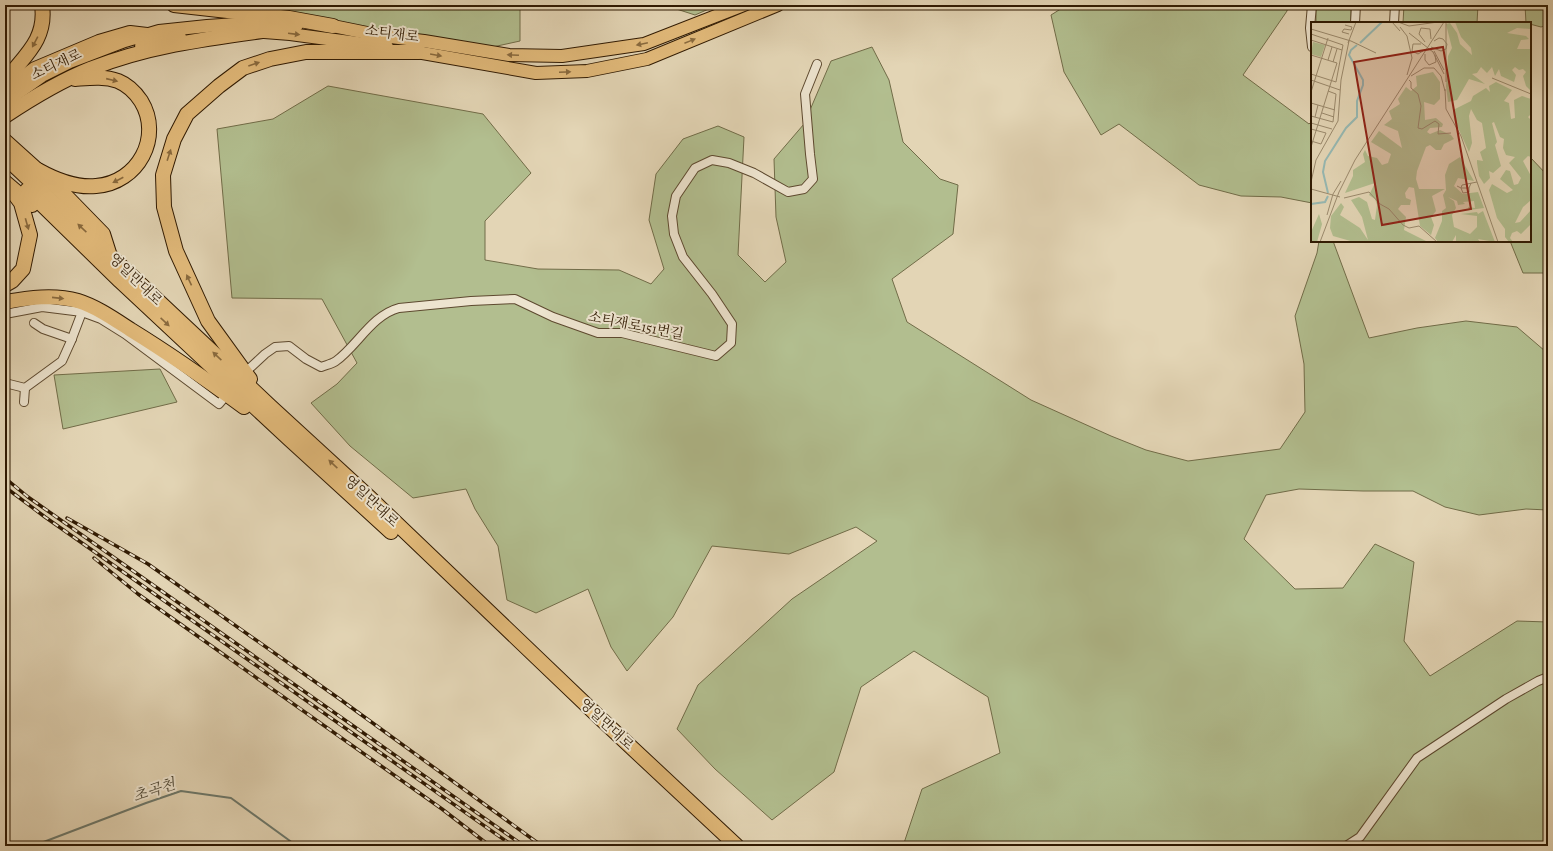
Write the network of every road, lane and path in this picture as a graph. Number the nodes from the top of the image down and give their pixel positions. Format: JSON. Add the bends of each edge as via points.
{"nodes":[{"id":1,"x":42,"y":5,"type":"edge"},
{"id":2,"x":174,"y":5,"type":"edge"},
{"id":3,"x":744,"y":5,"type":"edge"},
{"id":4,"x":778,"y":5,"type":"edge"},
{"id":5,"x":1312,"y":5,"type":"edge"},
{"id":6,"x":1356,"y":5,"type":"edge"},
{"id":7,"x":1395,"y":5,"type":"edge"},
{"id":8,"x":1355,"y":22,"type":"edge"},
{"id":9,"x":1394,"y":22,"type":"edge"},
{"id":10,"x":333,"y":26,"type":"junction"},
{"id":11,"x":262,"y":31,"type":"junction"},
{"id":12,"x":147,"y":35,"type":"junction"},
{"id":13,"x":1311,"y":37,"type":"edge"},
{"id":14,"x":419,"y":52,"type":"junction"},
{"id":15,"x":817,"y":64,"type":"dead end"},
{"id":16,"x":5,"y":81,"type":"edge"},
{"id":17,"x":60,"y":83,"type":"junction"},
{"id":18,"x":5,"y":91,"type":"edge"},
{"id":19,"x":5,"y":102,"type":"edge"},
{"id":20,"x":5,"y":110,"type":"edge"},
{"id":21,"x":5,"y":116,"type":"edge"},
{"id":22,"x":7,"y":155,"type":"edge"},
{"id":23,"x":38,"y":170,"type":"junction"},
{"id":24,"x":8,"y":186,"type":"edge"},
{"id":25,"x":107,"y":259,"type":"junction"},
{"id":26,"x":5,"y":285,"type":"edge"},
{"id":27,"x":5,"y":302,"type":"edge"},
{"id":28,"x":82,"y":312,"type":"junction"},
{"id":29,"x":5,"y":314,"type":"edge"},
{"id":30,"x":34,"y":324,"type":"dead end"},
{"id":31,"x":72,"y":339,"type":"junction"},
{"id":32,"x":251,"y":367,"type":"dead end"},
{"id":33,"x":9,"y":384,"type":"dead end"},
{"id":34,"x":25,"y":388,"type":"junction"},
{"id":35,"x":225,"y":397,"type":"dead end"},
{"id":36,"x":24,"y":402,"type":"dead end"},
{"id":37,"x":270,"y":406,"type":"junction"},
{"id":38,"x":288,"y":438,"type":"junction"},
{"id":39,"x":1548,"y":677,"type":"edge"},
{"id":40,"x":726,"y":846,"type":"edge"},
{"id":41,"x":738,"y":846,"type":"edge"},
{"id":42,"x":1346,"y":846,"type":"edge"}],
"edges":[{"from":1,"to":16,"type":"highway","one_way":true,"via":[[42,26],[38,39]]},
{"from":2,"to":10,"type":"highway","via":[[289,18]]},
{"from":3,"to":10,"type":"main road","name":"소티재로","one_way":true,"via":[[644,44],[562,56],[509,55]]},
{"from":14,"to":4,"type":"main road","name":"소티재로","one_way":true,"via":[[536,73],[587,71],[647,59]]},
{"from":5,"to":13,"type":"street"},
{"from":6,"to":8,"type":"street"},
{"from":7,"to":9,"type":"street"},
{"from":10,"to":12,"type":"main road","name":"소티재로","via":[[244,24],[183,28]]},
{"from":11,"to":14,"type":"main road","name":"소티재로","one_way":true},
{"from":11,"to":17,"type":"highway","via":[[156,48],[90,69]]},
{"from":11,"to":20,"type":"main road","name":"소티재로","via":[[209,33],[160,40],[48,82]]},
{"from":12,"to":18,"type":"highway","via":[[130,33],[99,42],[35,69]]},
{"from":12,"to":19,"type":"main road","name":"소티재로","via":[[70,62],[42,76]]},
{"from":37,"to":14,"type":"highway","one_way":true,"via":[[208,321],[176,251],[164,207],[163,175],[174,139],[187,114],[218,86],[243,68],[270,58],[306,52]]},
{"from":15,"to":32,"type":"street","name":"소티재로151번길","via":[[806,94],[813,179],[804,190],[788,192],[754,173],[729,163],[712,160],[695,168],[676,196],[672,216],[674,234],[683,257],[732,324],[731,343],[716,356],[622,333],[598,333],[553,317],[515,298],[399,308],[380,318],[335,362],[321,367],[289,346],[275,347]]},
{"from":17,"to":21,"type":"highway"},
{"from":17,"to":23,"type":"highway","one_way":true,"via":[[94,78],[108,79],[125,85],[138,97],[146,111],[150,128],[149,140],[138,164],[120,179],[108,184],[86,187],[70,184]]},
{"from":22,"to":23,"type":"highway"},
{"from":22,"to":25,"type":"highway","name":"영일만대로"},
{"from":23,"to":25,"type":"highway","via":[[103,234]]},
{"from":24,"to":25,"type":"highway","via":[[69,239]]},
{"from":24,"to":26,"type":"highway","one_way":true,"via":[[21,203],[30,235],[23,269]]},
{"from":37,"to":25,"type":"highway","name":"영일만대로","one_way":true,"via":[[118,264]]},
{"from":25,"to":38,"type":"highway","name":"영일만대로","one_way":true},
{"from":27,"to":38,"type":"highway","one_way":true,"via":[[55,297],[76,300],[95,308],[164,350]]},
{"from":28,"to":29,"type":"street","via":[[42,307]]},
{"from":28,"to":31,"type":"street"},
{"from":28,"to":35,"type":"street","via":[[102,319],[125,334],[219,404]]},
{"from":30,"to":31,"type":"street"},
{"from":31,"to":34,"type":"street","via":[[62,361]]},
{"from":33,"to":34,"type":"street"},
{"from":34,"to":36,"type":"street"},
{"from":41,"to":37,"type":"highway","name":"영일만대로","one_way":true},
{"from":38,"to":40,"type":"highway","name":"영일만대로"},
{"from":39,"to":42,"type":"street","via":[[1506,699],[1417,758],[1360,837]]}]}
